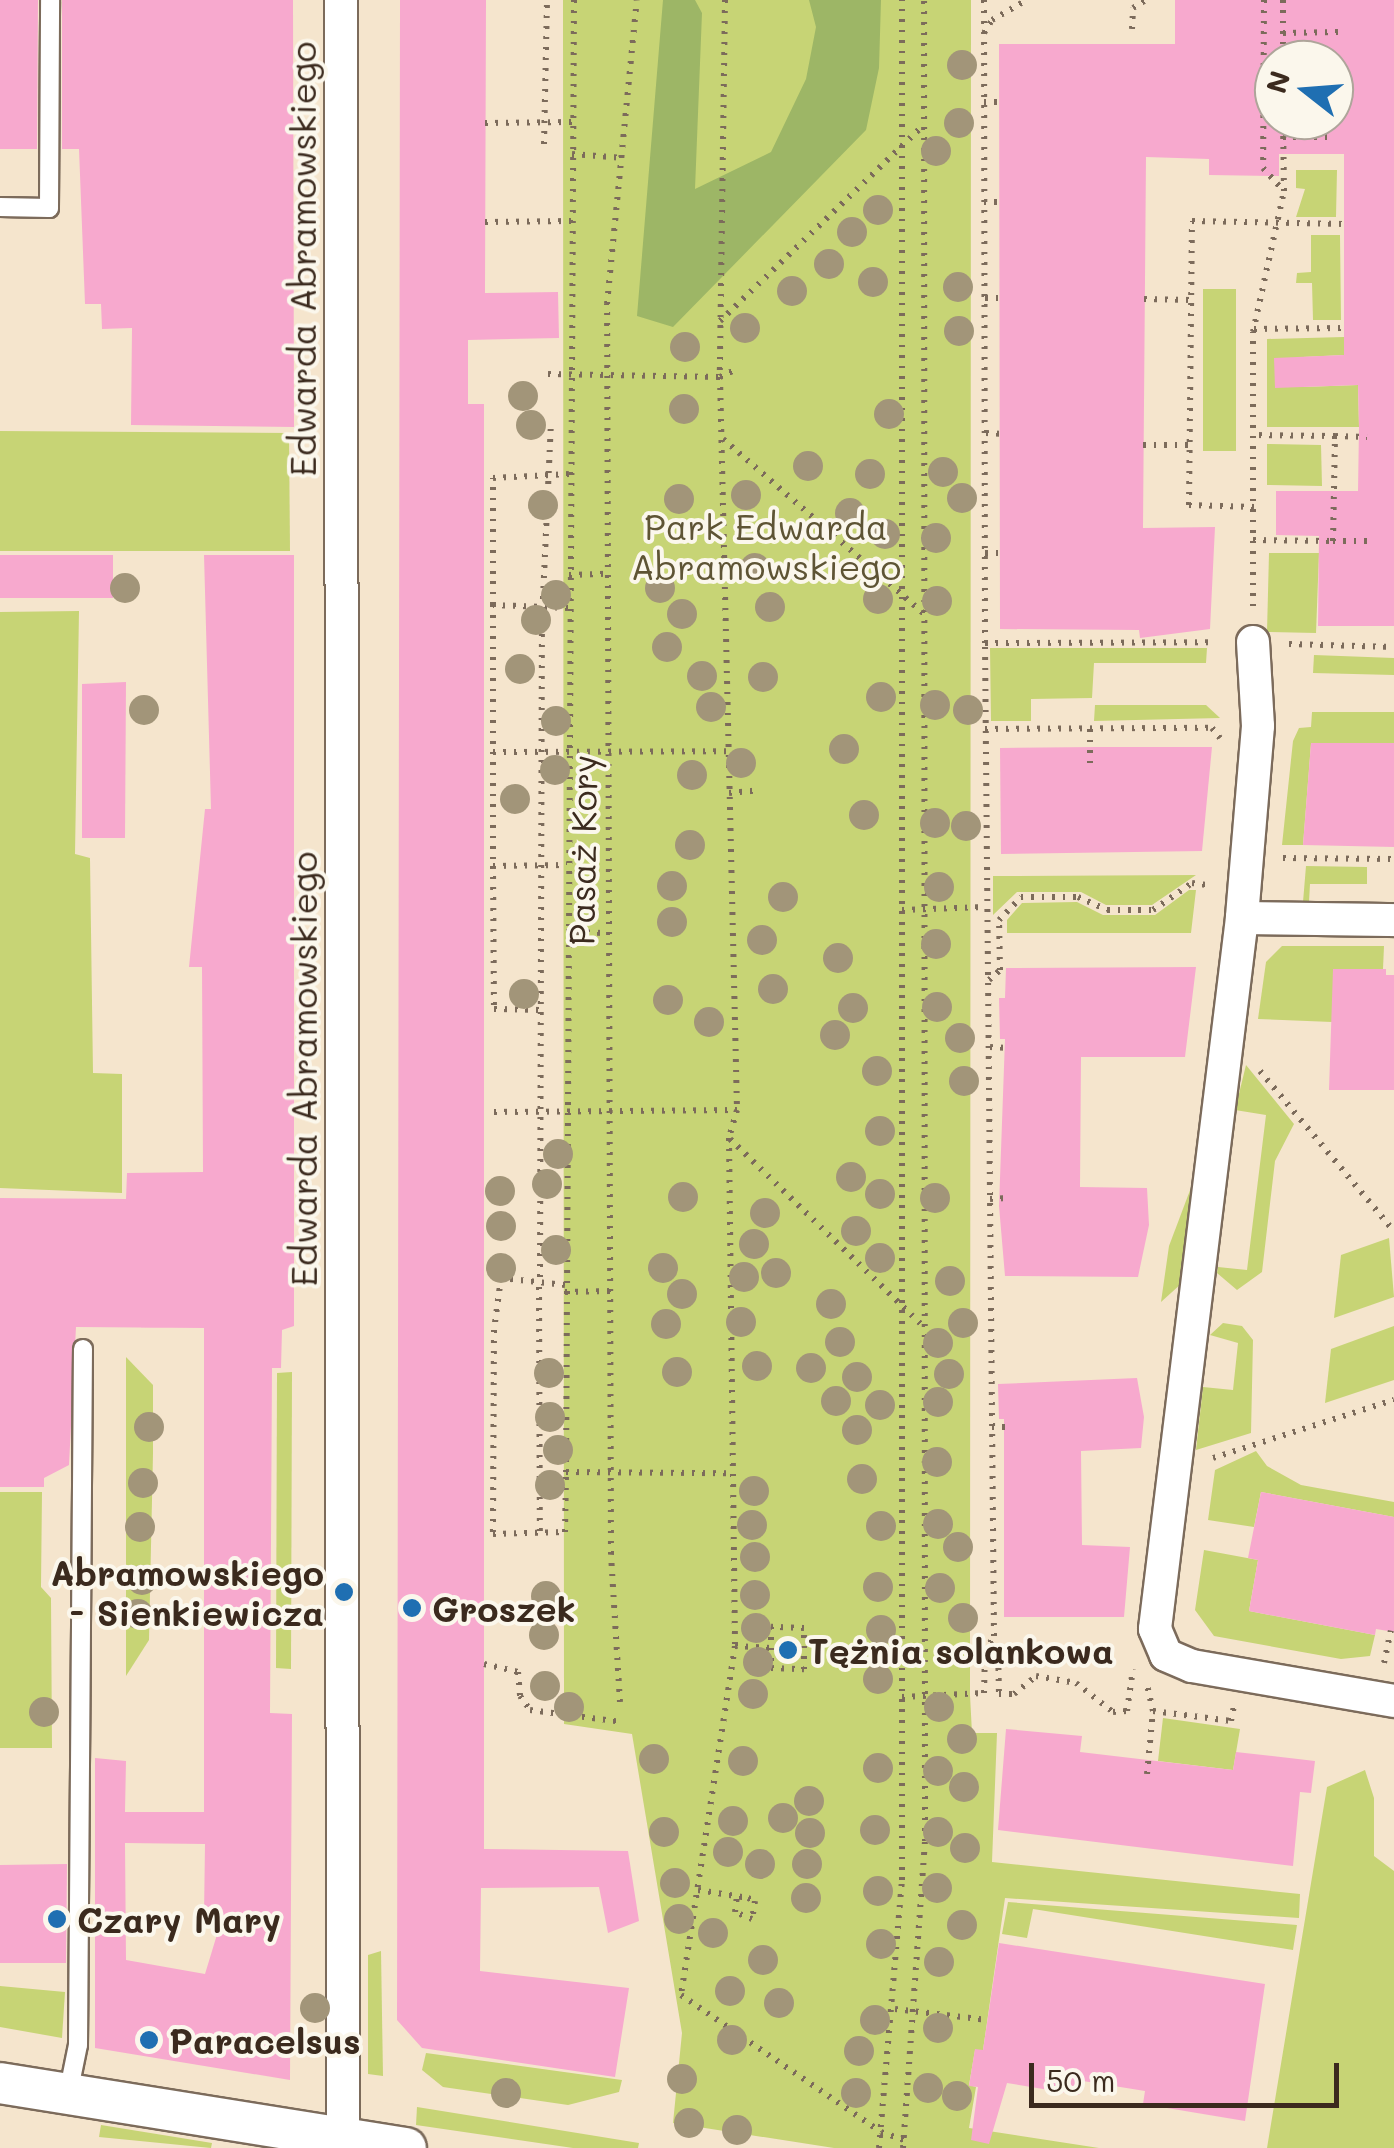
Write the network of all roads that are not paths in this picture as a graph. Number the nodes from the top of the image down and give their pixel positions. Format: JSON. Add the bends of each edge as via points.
{"nodes":[{"id":1,"x":50,"y":0,"type":"edge"},
{"id":2,"x":342,"y":0,"type":"edge"},
{"id":3,"x":0,"y":207,"type":"edge"},
{"id":4,"x":1253,"y":642,"type":"road end"},
{"id":5,"x":1242,"y":918,"type":"junction"},
{"id":6,"x":1394,"y":920,"type":"edge"},
{"id":7,"x":83,"y":1350,"type":"dead end"},
{"id":8,"x":1394,"y":1701,"type":"edge"},
{"id":9,"x":0,"y":2083,"type":"edge"},
{"id":10,"x":68,"y":2094,"type":"junction"},
{"id":11,"x":261,"y":2137,"type":"edge"},
{"id":12,"x":344,"y":2138,"type":"junction"},
{"id":13,"x":406,"y":2148,"type":"edge"}],
"edges":[{"from":1,"to":3,"type":"lane","via":[[48,208]]},
{"from":2,"to":12,"type":"street","name":"Edwarda Abramowskiego"},
{"from":4,"to":5,"type":"street","via":[[1258,726]]},
{"from":5,"to":6,"type":"street"},
{"from":5,"to":8,"type":"street","via":[[1155,1629],[1166,1655],[1192,1666]]},
{"from":7,"to":10,"type":"lane","via":[[78,2046]]},
{"from":9,"to":10,"type":"street"},
{"from":10,"to":11,"type":"street"},
{"from":11,"to":12,"type":"street"},
{"from":12,"to":13,"type":"street"}]}
